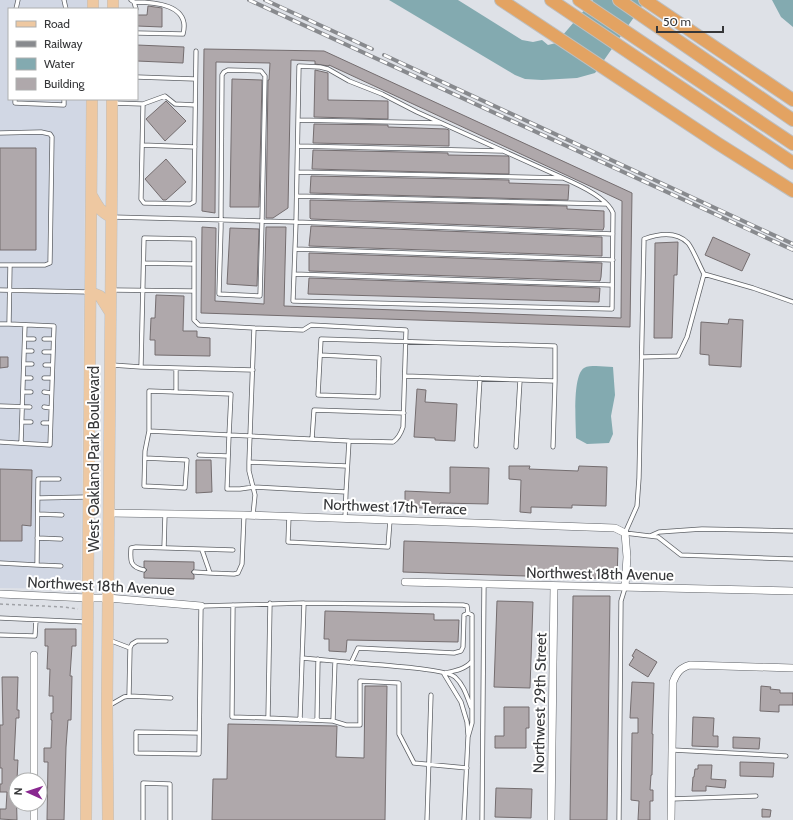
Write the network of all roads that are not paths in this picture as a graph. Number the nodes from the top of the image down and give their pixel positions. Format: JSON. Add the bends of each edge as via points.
{"nodes":[{"id":1,"x":501,"y":0,"type":"edge"},
{"id":2,"x":551,"y":0,"type":"edge"},
{"id":3,"x":579,"y":0,"type":"edge"},
{"id":4,"x":619,"y":0,"type":"edge"},
{"id":5,"x":132,"y":1,"type":"edge"},
{"id":6,"x":647,"y":1,"type":"edge"},
{"id":7,"x":138,"y":33,"type":"edge"},
{"id":8,"x":196,"y":51,"type":"dead end"},
{"id":9,"x":138,"y":78,"type":"edge"},
{"id":10,"x":195,"y":79,"type":"junction"},
{"id":11,"x":15,"y":100,"type":"edge"},
{"id":12,"x":64,"y":100,"type":"edge"},
{"id":13,"x":92,"y":100,"type":"edge"},
{"id":14,"x":793,"y":100,"type":"edge"},
{"id":15,"x":112,"y":101,"type":"edge"},
{"id":16,"x":143,"y":104,"type":"junction"},
{"id":17,"x":195,"y":105,"type":"junction"},
{"id":18,"x":298,"y":120,"type":"junction"},
{"id":19,"x":793,"y":120,"type":"edge"},
{"id":20,"x":443,"y":123,"type":"junction"},
{"id":21,"x":0,"y":133,"type":"edge"},
{"id":22,"x":793,"y":144,"type":"edge"},
{"id":23,"x":142,"y":145,"type":"junction"},
{"id":24,"x":298,"y":146,"type":"junction"},
{"id":25,"x":195,"y":147,"type":"junction"},
{"id":26,"x":504,"y":151,"type":"junction"},
{"id":27,"x":793,"y":163,"type":"edge"},
{"id":28,"x":297,"y":172,"type":"junction"},
{"id":29,"x":565,"y":178,"type":"junction"},
{"id":30,"x":793,"y":191,"type":"edge"},
{"id":31,"x":91,"y":193,"type":"junction"},
{"id":32,"x":296,"y":196,"type":"junction"},
{"id":33,"x":607,"y":204,"type":"junction"},
{"id":34,"x":111,"y":216,"type":"junction"},
{"id":35,"x":221,"y":220,"type":"junction"},
{"id":36,"x":262,"y":221,"type":"junction"},
{"id":37,"x":296,"y":222,"type":"junction"},
{"id":38,"x":613,"y":234,"type":"junction"},
{"id":39,"x":295,"y":249,"type":"junction"},
{"id":40,"x":613,"y":260,"type":"junction"},
{"id":41,"x":144,"y":263,"type":"junction"},
{"id":42,"x":194,"y":264,"type":"junction"},
{"id":43,"x":0,"y":265,"type":"edge"},
{"id":44,"x":10,"y":265,"type":"junction"},
{"id":45,"x":294,"y":274,"type":"junction"},
{"id":46,"x":704,"y":274,"type":"junction"},
{"id":47,"x":612,"y":285,"type":"junction"},
{"id":48,"x":0,"y":290,"type":"edge"},
{"id":49,"x":10,"y":290,"type":"junction"},
{"id":50,"x":110,"y":290,"type":"junction"},
{"id":51,"x":143,"y":290,"type":"junction"},
{"id":52,"x":90,"y":292,"type":"junction"},
{"id":53,"x":194,"y":292,"type":"junction"},
{"id":54,"x":793,"y":302,"type":"edge"},
{"id":55,"x":111,"y":312,"type":"junction"},
{"id":56,"x":0,"y":324,"type":"edge"},
{"id":57,"x":9,"y":324,"type":"junction"},
{"id":58,"x":25,"y":325,"type":"junction"},
{"id":59,"x":254,"y":328,"type":"junction"},
{"id":60,"x":25,"y":339,"type":"junction"},
{"id":61,"x":34,"y":339,"type":"dead end"},
{"id":62,"x":44,"y":339,"type":"dead end"},
{"id":63,"x":53,"y":339,"type":"junction"},
{"id":64,"x":406,"y":341,"type":"junction"},
{"id":65,"x":25,"y":351,"type":"junction"},
{"id":66,"x":32,"y":351,"type":"dead end"},
{"id":67,"x":44,"y":352,"type":"dead end"},
{"id":68,"x":53,"y":352,"type":"junction"},
{"id":69,"x":320,"y":355,"type":"junction"},
{"id":70,"x":642,"y":357,"type":"junction"},
{"id":71,"x":24,"y":364,"type":"junction"},
{"id":72,"x":32,"y":364,"type":"dead end"},
{"id":73,"x":45,"y":365,"type":"dead end"},
{"id":74,"x":52,"y":365,"type":"junction"},
{"id":75,"x":110,"y":365,"type":"junction"},
{"id":76,"x":141,"y":367,"type":"junction"},
{"id":77,"x":176,"y":368,"type":"junction"},
{"id":78,"x":253,"y":370,"type":"junction"},
{"id":79,"x":405,"y":376,"type":"junction"},
{"id":80,"x":24,"y":378,"type":"junction"},
{"id":81,"x":31,"y":378,"type":"dead end"},
{"id":82,"x":44,"y":378,"type":"dead end"},
{"id":83,"x":52,"y":378,"type":"junction"},
{"id":84,"x":480,"y":378,"type":"junction"},
{"id":85,"x":520,"y":380,"type":"junction"},
{"id":86,"x":555,"y":381,"type":"junction"},
{"id":87,"x":23,"y":392,"type":"junction"},
{"id":88,"x":31,"y":392,"type":"dead end"},
{"id":89,"x":44,"y":392,"type":"dead end"},
{"id":90,"x":51,"y":392,"type":"junction"},
{"id":91,"x":176,"y":392,"type":"junction"},
{"id":92,"x":0,"y":406,"type":"edge"},
{"id":93,"x":23,"y":407,"type":"junction"},
{"id":94,"x":30,"y":407,"type":"dead end"},
{"id":95,"x":44,"y":407,"type":"dead end"},
{"id":96,"x":51,"y":408,"type":"junction"},
{"id":97,"x":404,"y":413,"type":"junction"},
{"id":98,"x":22,"y":422,"type":"junction"},
{"id":99,"x":30,"y":422,"type":"dead end"},
{"id":100,"x":43,"y":423,"type":"dead end"},
{"id":101,"x":50,"y":423,"type":"junction"},
{"id":102,"x":149,"y":431,"type":"junction"},
{"id":103,"x":229,"y":435,"type":"junction"},
{"id":104,"x":250,"y":436,"type":"junction"},
{"id":105,"x":312,"y":439,"type":"junction"},
{"id":106,"x":349,"y":440,"type":"junction"},
{"id":107,"x":0,"y":442,"type":"edge"},
{"id":108,"x":22,"y":443,"type":"junction"},
{"id":109,"x":476,"y":446,"type":"dead end"},
{"id":110,"x":516,"y":447,"type":"dead end"},
{"id":111,"x":553,"y":447,"type":"dead end"},
{"id":112,"x":199,"y":455,"type":"dead end"},
{"id":113,"x":228,"y":456,"type":"junction"},
{"id":114,"x":144,"y":458,"type":"junction"},
{"id":115,"x":249,"y":462,"type":"junction"},
{"id":116,"x":348,"y":466,"type":"junction"},
{"id":117,"x":59,"y":479,"type":"dead end"},
{"id":118,"x":254,"y":487,"type":"junction"},
{"id":119,"x":346,"y":492,"type":"junction"},
{"id":120,"x":89,"y":497,"type":"junction"},
{"id":121,"x":38,"y":498,"type":"junction"},
{"id":122,"x":108,"y":513,"type":"junction"},
{"id":123,"x":38,"y":514,"type":"junction"},
{"id":124,"x":165,"y":514,"type":"junction"},
{"id":125,"x":62,"y":515,"type":"dead end"},
{"id":126,"x":244,"y":515,"type":"junction"},
{"id":127,"x":253,"y":515,"type":"junction"},
{"id":128,"x":289,"y":516,"type":"junction"},
{"id":129,"x":345,"y":518,"type":"junction"},
{"id":130,"x":390,"y":520,"type":"junction"},
{"id":131,"x":793,"y":531,"type":"edge"},
{"id":132,"x":625,"y":533,"type":"junction"},
{"id":133,"x":649,"y":536,"type":"junction"},
{"id":134,"x":37,"y":538,"type":"junction"},
{"id":135,"x":61,"y":539,"type":"dead end"},
{"id":136,"x":164,"y":548,"type":"junction"},
{"id":137,"x":202,"y":550,"type":"junction"},
{"id":138,"x":233,"y":550,"type":"dead end"},
{"id":139,"x":793,"y":559,"type":"edge"},
{"id":140,"x":0,"y":564,"type":"edge"},
{"id":141,"x":37,"y":565,"type":"junction"},
{"id":142,"x":61,"y":566,"type":"dead end"},
{"id":143,"x":144,"y":570,"type":"dead end"},
{"id":144,"x":194,"y":572,"type":"dead end"},
{"id":145,"x":210,"y":573,"type":"junction"},
{"id":146,"x":405,"y":582,"type":"dead end"},
{"id":147,"x":484,"y":584,"type":"junction"},
{"id":148,"x":554,"y":586,"type":"junction"},
{"id":149,"x":625,"y":588,"type":"junction"},
{"id":150,"x":793,"y":591,"type":"edge"},
{"id":151,"x":0,"y":594,"type":"edge"},
{"id":152,"x":88,"y":598,"type":"junction"},
{"id":153,"x":108,"y":598,"type":"junction"},
{"id":154,"x":304,"y":603,"type":"junction"},
{"id":155,"x":270,"y":604,"type":"junction"},
{"id":156,"x":233,"y":605,"type":"junction"},
{"id":157,"x":201,"y":606,"type":"junction"},
{"id":158,"x":468,"y":613,"type":"junction"},
{"id":159,"x":0,"y":618,"type":"edge"},
{"id":160,"x":36,"y":620,"type":"junction"},
{"id":161,"x":83,"y":621,"type":"junction"},
{"id":162,"x":0,"y":635,"type":"edge"},
{"id":163,"x":108,"y":639,"type":"junction"},
{"id":164,"x":166,"y":641,"type":"dead end"},
{"id":165,"x":130,"y":648,"type":"junction"},
{"id":166,"x":34,"y":655,"type":"dead end"},
{"id":167,"x":302,"y":658,"type":"junction"},
{"id":168,"x":318,"y":659,"type":"junction"},
{"id":169,"x":472,"y":660,"type":"junction"},
{"id":170,"x":335,"y":661,"type":"junction"},
{"id":171,"x":351,"y":663,"type":"junction"},
{"id":172,"x":793,"y":668,"type":"edge"},
{"id":173,"x":444,"y":674,"type":"junction"},
{"id":174,"x":431,"y":695,"type":"dead end"},
{"id":175,"x":129,"y":696,"type":"junction"},
{"id":176,"x":171,"y":698,"type":"dead end"},
{"id":177,"x":107,"y":706,"type":"junction"},
{"id":178,"x":472,"y":710,"type":"junction"},
{"id":179,"x":268,"y":718,"type":"junction"},
{"id":180,"x":300,"y":720,"type":"junction"},
{"id":181,"x":317,"y":720,"type":"junction"},
{"id":182,"x":333,"y":721,"type":"junction"},
{"id":183,"x":199,"y":733,"type":"junction"},
{"id":184,"x":468,"y":737,"type":"junction"},
{"id":185,"x":673,"y":750,"type":"junction"},
{"id":186,"x":786,"y":756,"type":"dead end"},
{"id":187,"x":428,"y":764,"type":"junction"},
{"id":188,"x":467,"y":768,"type":"junction"},
{"id":189,"x":34,"y":772,"type":"edge"},
{"id":190,"x":756,"y":796,"type":"dead end"},
{"id":191,"x":672,"y":799,"type":"junction"},
{"id":192,"x":86,"y":820,"type":"edge"},
{"id":193,"x":108,"y":820,"type":"edge"},
{"id":194,"x":143,"y":820,"type":"edge"},
{"id":195,"x":170,"y":820,"type":"edge"},
{"id":196,"x":427,"y":820,"type":"edge"},
{"id":197,"x":465,"y":820,"type":"edge"},
{"id":198,"x":482,"y":820,"type":"edge"},
{"id":199,"x":551,"y":820,"type":"edge"},
{"id":200,"x":619,"y":820,"type":"edge"},
{"id":201,"x":671,"y":820,"type":"edge"}],
"edges":[{"from":1,"to":30,"type":"highway"},
{"from":2,"to":27,"type":"highway"},
{"from":3,"to":22,"type":"highway"},
{"from":4,"to":19,"type":"highway"},
{"from":5,"to":7,"type":"lane","via":[[164,4],[183,18],[185,26],[183,34]]},
{"from":6,"to":14,"type":"highway"},
{"from":8,"to":10,"type":"lane"},
{"from":9,"to":10,"type":"lane"},
{"from":10,"to":17,"type":"lane"},
{"from":11,"to":12,"type":"lane","via":[[15,103],[64,105]]},
{"from":13,"to":31,"type":"main road","name":"West Oakland Park Boulevard"},
{"from":15,"to":16,"type":"lane"},
{"from":15,"to":34,"type":"main road","name":"West Oakland Park Boulevard"},
{"from":16,"to":17,"type":"lane","via":[[165,96],[175,104]]},
{"from":16,"to":23,"type":"lane"},
{"from":17,"to":25,"type":"lane"},
{"from":18,"to":20,"type":"lane"},
{"from":18,"to":20,"type":"lane","via":[[299,66],[328,69]]},
{"from":18,"to":24,"type":"lane"},
{"from":20,"to":26,"type":"lane"},
{"from":21,"to":44,"type":"lane","via":[[41,132],[52,137],[51,260],[45,265]]},
{"from":23,"to":25,"type":"lane"},
{"from":23,"to":25,"type":"lane","via":[[141,199],[144,203],[194,202]]},
{"from":24,"to":26,"type":"lane"},
{"from":24,"to":28,"type":"lane"},
{"from":26,"to":29,"type":"lane"},
{"from":28,"to":29,"type":"lane"},
{"from":28,"to":32,"type":"lane"},
{"from":29,"to":33,"type":"lane"},
{"from":31,"to":34,"type":"main road","via":[[102,212]]},
{"from":31,"to":52,"type":"main road","name":"West Oakland Park Boulevard"},
{"from":32,"to":33,"type":"lane"},
{"from":32,"to":37,"type":"lane"},
{"from":33,"to":38,"type":"lane","via":[[613,213]]},
{"from":34,"to":35,"type":"lane"},
{"from":34,"to":50,"type":"main road","name":"West Oakland Park Boulevard"},
{"from":35,"to":36,"type":"lane"},
{"from":35,"to":36,"type":"lane","via":[[219,294],[260,296]]},
{"from":35,"to":36,"type":"lane","via":[[222,75],[228,70],[261,71],[265,76]]},
{"from":36,"to":37,"type":"lane"},
{"from":37,"to":38,"type":"lane"},
{"from":37,"to":39,"type":"lane"},
{"from":38,"to":40,"type":"lane"},
{"from":39,"to":40,"type":"lane"},
{"from":39,"to":45,"type":"lane"},
{"from":40,"to":47,"type":"lane"},
{"from":41,"to":42,"type":"lane"},
{"from":41,"to":42,"type":"lane","via":[[144,238],[194,239]]},
{"from":41,"to":51,"type":"lane"},
{"from":42,"to":53,"type":"lane"},
{"from":43,"to":44,"type":"lane"},
{"from":44,"to":49,"type":"lane"},
{"from":45,"to":47,"type":"lane"},
{"from":45,"to":47,"type":"lane","via":[[293,301],[612,309]]},
{"from":46,"to":54,"type":"lane"},
{"from":46,"to":70,"type":"lane","via":[[687,337],[678,356]]},
{"from":46,"to":70,"type":"lane","via":[[688,244],[675,235],[656,235],[644,239]]},
{"from":48,"to":49,"type":"lane"},
{"from":49,"to":52,"type":"lane"},
{"from":49,"to":57,"type":"lane"},
{"from":50,"to":51,"type":"lane"},
{"from":50,"to":55,"type":"main road","name":"West Oakland Park Boulevard"},
{"from":51,"to":53,"type":"lane"},
{"from":51,"to":76,"type":"lane"},
{"from":52,"to":55,"type":"main road","via":[[100,296]]},
{"from":52,"to":120,"type":"main road","name":"West Oakland Park Boulevard"},
{"from":53,"to":59,"type":"lane","via":[[194,320],[199,325]]},
{"from":55,"to":75,"type":"main road","name":"West Oakland Park Boulevard"},
{"from":56,"to":57,"type":"lane"},
{"from":57,"to":58,"type":"lane"},
{"from":58,"to":60,"type":"lane"},
{"from":58,"to":63,"type":"lane","via":[[54,326]]},
{"from":59,"to":64,"type":"lane","via":[[303,330],[312,325],[406,330]]},
{"from":59,"to":78,"type":"lane"},
{"from":60,"to":61,"type":"lane"},
{"from":60,"to":65,"type":"lane"},
{"from":62,"to":63,"type":"lane"},
{"from":63,"to":68,"type":"lane"},
{"from":64,"to":69,"type":"lane","via":[[321,339]]},
{"from":64,"to":79,"type":"lane"},
{"from":64,"to":86,"type":"lane","via":[[555,346]]},
{"from":65,"to":66,"type":"lane"},
{"from":65,"to":71,"type":"lane"},
{"from":67,"to":68,"type":"lane"},
{"from":68,"to":74,"type":"lane"},
{"from":69,"to":69,"type":"lane","via":[[318,395],[378,397],[379,358]]},
{"from":70,"to":132,"type":"lane","via":[[637,506]]},
{"from":71,"to":72,"type":"lane"},
{"from":71,"to":80,"type":"lane"},
{"from":73,"to":74,"type":"lane"},
{"from":74,"to":83,"type":"lane"},
{"from":75,"to":76,"type":"lane"},
{"from":75,"to":122,"type":"main road","name":"West Oakland Park Boulevard"},
{"from":76,"to":77,"type":"lane"},
{"from":77,"to":78,"type":"lane"},
{"from":77,"to":91,"type":"lane"},
{"from":78,"to":104,"type":"lane"},
{"from":79,"to":84,"type":"lane"},
{"from":79,"to":97,"type":"lane"},
{"from":80,"to":81,"type":"lane"},
{"from":80,"to":87,"type":"lane"},
{"from":82,"to":83,"type":"lane"},
{"from":83,"to":90,"type":"lane"},
{"from":84,"to":85,"type":"lane"},
{"from":84,"to":109,"type":"lane"},
{"from":85,"to":86,"type":"lane"},
{"from":85,"to":110,"type":"lane"},
{"from":86,"to":111,"type":"lane"},
{"from":87,"to":88,"type":"lane"},
{"from":87,"to":93,"type":"lane"},
{"from":89,"to":90,"type":"lane"},
{"from":90,"to":96,"type":"lane"},
{"from":91,"to":102,"type":"lane","via":[[150,391]]},
{"from":91,"to":103,"type":"lane","via":[[231,394]]},
{"from":92,"to":93,"type":"lane"},
{"from":93,"to":94,"type":"lane"},
{"from":93,"to":98,"type":"lane"},
{"from":95,"to":96,"type":"lane"},
{"from":96,"to":101,"type":"lane"},
{"from":97,"to":105,"type":"lane","via":[[314,410]]},
{"from":97,"to":106,"type":"lane","via":[[403,427],[393,442]]},
{"from":98,"to":99,"type":"lane"},
{"from":98,"to":108,"type":"lane"},
{"from":100,"to":101,"type":"lane"},
{"from":101,"to":108,"type":"lane","via":[[50,445]]},
{"from":102,"to":103,"type":"lane"},
{"from":102,"to":114,"type":"lane"},
{"from":103,"to":104,"type":"lane"},
{"from":103,"to":113,"type":"lane"},
{"from":104,"to":105,"type":"lane"},
{"from":104,"to":115,"type":"lane"},
{"from":105,"to":106,"type":"lane"},
{"from":106,"to":116,"type":"lane"},
{"from":107,"to":108,"type":"lane"},
{"from":112,"to":113,"type":"lane"},
{"from":113,"to":118,"type":"lane","via":[[227,489]]},
{"from":114,"to":114,"type":"lane","via":[[144,486],[186,488],[187,460]]},
{"from":115,"to":116,"type":"lane"},
{"from":115,"to":118,"type":"lane"},
{"from":116,"to":119,"type":"lane"},
{"from":117,"to":121,"type":"lane","via":[[38,479]]},
{"from":118,"to":119,"type":"lane"},
{"from":118,"to":127,"type":"lane"},
{"from":119,"to":129,"type":"lane"},
{"from":120,"to":121,"type":"lane"},
{"from":120,"to":122,"type":"main road","via":[[94,506]]},
{"from":120,"to":152,"type":"main road","name":"West Oakland Park Boulevard"},
{"from":121,"to":123,"type":"lane"},
{"from":122,"to":124,"type":"street","name":"Northwest 17th Terrace"},
{"from":122,"to":153,"type":"main road","name":"West Oakland Park Boulevard"},
{"from":123,"to":125,"type":"lane"},
{"from":123,"to":134,"type":"lane"},
{"from":124,"to":126,"type":"street","name":"Northwest 17th Terrace"},
{"from":124,"to":136,"type":"lane"},
{"from":126,"to":127,"type":"street","name":"Northwest 17th Terrace"},
{"from":126,"to":145,"type":"lane","via":[[240,570],[234,574]]},
{"from":127,"to":128,"type":"street","name":"Northwest 17th Terrace"},
{"from":128,"to":129,"type":"street","name":"Northwest 17th Terrace"},
{"from":128,"to":130,"type":"lane","via":[[288,542],[388,547]]},
{"from":129,"to":130,"type":"street","name":"Northwest 17th Terrace"},
{"from":130,"to":132,"type":"street","name":"Northwest 17th Terrace","via":[[615,528]]},
{"from":131,"to":133,"type":"lane","via":[[702,529],[658,532]]},
{"from":132,"to":133,"type":"lane"},
{"from":132,"to":149,"type":"street"},
{"from":133,"to":139,"type":"lane","via":[[658,537],[681,555]]},
{"from":134,"to":135,"type":"lane"},
{"from":134,"to":141,"type":"lane"},
{"from":136,"to":137,"type":"lane"},
{"from":136,"to":143,"type":"lane","via":[[131,548],[130,560],[137,568]]},
{"from":137,"to":138,"type":"lane"},
{"from":137,"to":145,"type":"lane"},
{"from":140,"to":141,"type":"lane"},
{"from":141,"to":142,"type":"lane"},
{"from":144,"to":145,"type":"lane"},
{"from":146,"to":147,"type":"street","name":"Northwest 18th Avenue"},
{"from":147,"to":148,"type":"street","name":"Northwest 18th Avenue"},
{"from":147,"to":198,"type":"lane"},
{"from":148,"to":149,"type":"street","name":"Northwest 18th Avenue"},
{"from":148,"to":199,"type":"street","name":"Northwest 29th Street"},
{"from":149,"to":150,"type":"street","name":"Northwest 18th Avenue"},
{"from":149,"to":200,"type":"lane","via":[[621,601]]},
{"from":151,"to":152,"type":"street","name":"Northwest 18th Avenue"},
{"from":152,"to":153,"type":"street","name":"Northwest 18th Avenue"},
{"from":152,"to":161,"type":"main road","name":"West Oakland Park Boulevard"},
{"from":153,"to":157,"type":"street","name":"Northwest 18th Avenue"},
{"from":153,"to":163,"type":"main road","name":"West Oakland Park Boulevard"},
{"from":154,"to":155,"type":"lane"},
{"from":154,"to":158,"type":"lane","via":[[463,605],[467,606]]},
{"from":154,"to":167,"type":"lane"},
{"from":155,"to":156,"type":"lane"},
{"from":155,"to":179,"type":"lane"},
{"from":156,"to":157,"type":"lane"},
{"from":156,"to":179,"type":"lane","via":[[232,717]]},
{"from":157,"to":183,"type":"lane"},
{"from":158,"to":169,"type":"lane","via":[[472,615]]},
{"from":158,"to":171,"type":"lane","via":[[464,615],[463,647],[460,651],[454,653],[358,648]]},
{"from":159,"to":160,"type":"lane"},
{"from":160,"to":161,"type":"lane"},
{"from":160,"to":162,"type":"lane","via":[[35,636]]},
{"from":161,"to":192,"type":"main road","name":"West Oakland Park Boulevard"},
{"from":163,"to":165,"type":"lane"},
{"from":163,"to":177,"type":"main road","name":"West Oakland Park Boulevard"},
{"from":164,"to":165,"type":"lane","via":[[137,641]]},
{"from":165,"to":175,"type":"lane"},
{"from":166,"to":189,"type":"street"},
{"from":167,"to":168,"type":"lane"},
{"from":167,"to":180,"type":"lane"},
{"from":168,"to":170,"type":"lane"},
{"from":168,"to":181,"type":"lane"},
{"from":169,"to":173,"type":"lane","via":[[464,668]]},
{"from":169,"to":178,"type":"lane"},
{"from":170,"to":171,"type":"lane"},
{"from":170,"to":182,"type":"lane"},
{"from":171,"to":173,"type":"lane","via":[[406,667]]},
{"from":172,"to":185,"type":"street","via":[[690,665],[682,668],[673,682]]},
{"from":173,"to":178,"type":"lane","via":[[454,676],[459,682]]},
{"from":173,"to":184,"type":"lane","via":[[461,702]]},
{"from":174,"to":187,"type":"lane"},
{"from":175,"to":176,"type":"lane"},
{"from":175,"to":177,"type":"lane"},
{"from":177,"to":193,"type":"main road","name":"West Oakland Park Boulevard"},
{"from":178,"to":184,"type":"lane"},
{"from":179,"to":180,"type":"lane"},
{"from":180,"to":181,"type":"lane"},
{"from":181,"to":182,"type":"lane"},
{"from":182,"to":187,"type":"lane","via":[[346,725],[360,725],[360,681],[399,683],[399,734],[414,763]]},
{"from":183,"to":183,"type":"lane","via":[[199,754],[136,753],[136,732]]},
{"from":184,"to":188,"type":"lane"},
{"from":185,"to":186,"type":"lane"},
{"from":185,"to":191,"type":"street"},
{"from":187,"to":188,"type":"lane"},
{"from":187,"to":196,"type":"lane"},
{"from":188,"to":197,"type":"lane"},
{"from":190,"to":191,"type":"lane"},
{"from":191,"to":201,"type":"street"},
{"from":194,"to":195,"type":"lane","via":[[143,783],[170,784]]}]}
